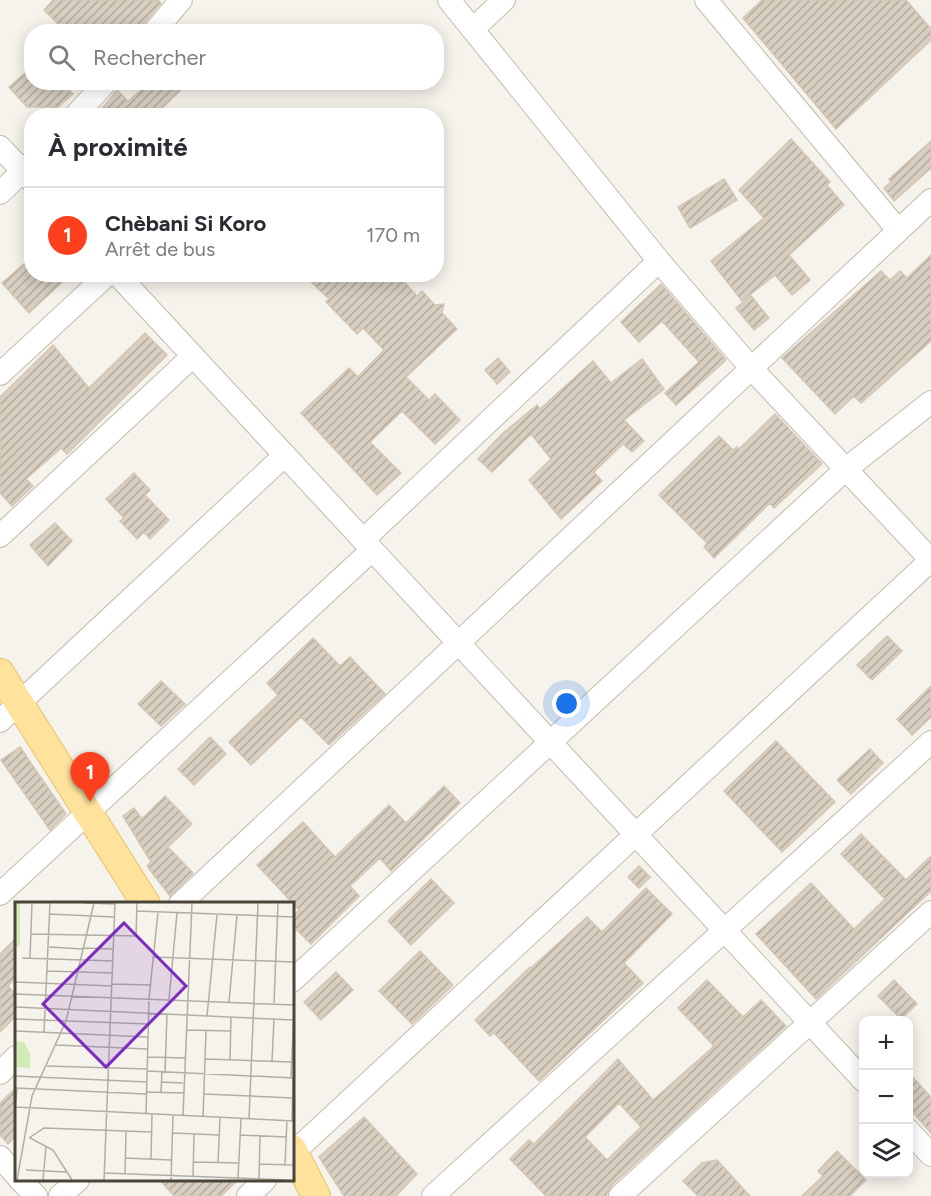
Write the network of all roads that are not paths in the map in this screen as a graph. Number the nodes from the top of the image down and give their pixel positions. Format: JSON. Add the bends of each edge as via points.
{"nodes":[{"id":1,"x":181,"y":0,"type":"edge"},
{"id":2,"x":449,"y":0,"type":"edge"},
{"id":3,"x":504,"y":0,"type":"edge"},
{"id":4,"x":706,"y":0,"type":"edge"},
{"id":5,"x":161,"y":24,"type":"edge"},
{"id":6,"x":473,"y":29,"type":"junction"},
{"id":7,"x":99,"y":90,"type":"edge"},
{"id":8,"x":82,"y":108,"type":"edge"},
{"id":9,"x":0,"y":147,"type":"edge"},
{"id":10,"x":24,"y":168,"type":"edge"},
{"id":11,"x":24,"y":176,"type":"edge"},
{"id":12,"x":0,"y":193,"type":"edge"},
{"id":13,"x":931,"y":200,"type":"edge"},
{"id":14,"x":898,"y":230,"type":"junction"},
{"id":15,"x":659,"y":261,"type":"junction"},
{"id":16,"x":99,"y":282,"type":"edge"},
{"id":17,"x":124,"y":282,"type":"edge"},
{"id":18,"x":193,"y":356,"type":"junction"},
{"id":19,"x":752,"y":368,"type":"junction"},
{"id":20,"x":0,"y":374,"type":"edge"},
{"id":21,"x":931,"y":402,"type":"edge"},
{"id":22,"x":285,"y":455,"type":"junction"},
{"id":23,"x":846,"y":469,"type":"junction"},
{"id":24,"x":0,"y":536,"type":"edge"},
{"id":25,"x":367,"y":545,"type":"junction"},
{"id":26,"x":931,"y":560,"type":"edge"},
{"id":27,"x":458,"y":643,"type":"junction"},
{"id":28,"x":0,"y":673,"type":"edge"},
{"id":29,"x":10,"y":712,"type":"edge"},
{"id":30,"x":550,"y":742,"type":"junction"},
{"id":31,"x":931,"y":742,"type":"edge"},
{"id":32,"x":88,"y":812,"type":"junction"},
{"id":33,"x":635,"y":835,"type":"junction"},
{"id":34,"x":0,"y":894,"type":"edge"},
{"id":35,"x":145,"y":902,"type":"edge"},
{"id":36,"x":181,"y":902,"type":"edge"},
{"id":37,"x":931,"y":912,"type":"edge"},
{"id":38,"x":724,"y":931,"type":"junction"},
{"id":39,"x":294,"y":979,"type":"edge"},
{"id":40,"x":810,"y":1023,"type":"junction"},
{"id":41,"x":15,"y":1058,"type":"edge"},
{"id":42,"x":0,"y":1073,"type":"edge"},
{"id":43,"x":859,"y":1077,"type":"edge"},
{"id":44,"x":913,"y":1135,"type":"edge"},
{"id":45,"x":294,"y":1151,"type":"edge"},
{"id":46,"x":294,"y":1154,"type":"edge"},
{"id":47,"x":931,"y":1155,"type":"edge"},
{"id":48,"x":0,"y":1157,"type":"edge"},
{"id":49,"x":15,"y":1174,"type":"edge"},
{"id":50,"x":22,"y":1181,"type":"edge"},
{"id":51,"x":76,"y":1181,"type":"edge"},
{"id":52,"x":263,"y":1181,"type":"edge"},
{"id":53,"x":36,"y":1196,"type":"edge"},
{"id":54,"x":60,"y":1196,"type":"edge"},
{"id":55,"x":248,"y":1196,"type":"edge"},
{"id":56,"x":316,"y":1196,"type":"edge"},
{"id":57,"x":433,"y":1196,"type":"edge"},
{"id":58,"x":620,"y":1196,"type":"edge"}],
"edges":[{"from":1,"to":5,"type":"street"},
{"from":2,"to":6,"type":"street"},
{"from":3,"to":6,"type":"street"},
{"from":4,"to":14,"type":"street"},
{"from":6,"to":15,"type":"street"},
{"from":7,"to":8,"type":"street"},
{"from":9,"to":10,"type":"street"},
{"from":11,"to":12,"type":"street"},
{"from":13,"to":14,"type":"street"},
{"from":14,"to":19,"type":"street"},
{"from":15,"to":19,"type":"street"},
{"from":15,"to":25,"type":"street"},
{"from":16,"to":20,"type":"street"},
{"from":17,"to":18,"type":"street"},
{"from":18,"to":22,"type":"street"},
{"from":18,"to":24,"type":"street"},
{"from":19,"to":23,"type":"street"},
{"from":19,"to":27,"type":"street"},
{"from":21,"to":23,"type":"street"},
{"from":22,"to":25,"type":"street"},
{"from":22,"to":29,"type":"street"},
{"from":23,"to":26,"type":"street"},
{"from":23,"to":30,"type":"street"},
{"from":25,"to":27,"type":"street"},
{"from":25,"to":32,"type":"street"},
{"from":26,"to":33,"type":"street"},
{"from":27,"to":30,"type":"street"},
{"from":27,"to":36,"type":"street"},
{"from":28,"to":29,"type":"main road"},
{"from":29,"to":32,"type":"main road"},
{"from":30,"to":33,"type":"street"},
{"from":30,"to":39,"type":"street"},
{"from":31,"to":38,"type":"street"},
{"from":32,"to":34,"type":"street"},
{"from":32,"to":35,"type":"main road"},
{"from":33,"to":38,"type":"street"},
{"from":33,"to":45,"type":"street"},
{"from":37,"to":40,"type":"street"},
{"from":38,"to":40,"type":"street"},
{"from":38,"to":57,"type":"street"},
{"from":40,"to":43,"type":"street"},
{"from":40,"to":58,"type":"street"},
{"from":41,"to":42,"type":"street"},
{"from":44,"to":47,"type":"street"},
{"from":46,"to":56,"type":"main road"},
{"from":48,"to":49,"type":"street"},
{"from":50,"to":53,"type":"street"},
{"from":51,"to":54,"type":"street"},
{"from":52,"to":55,"type":"street"}]}
